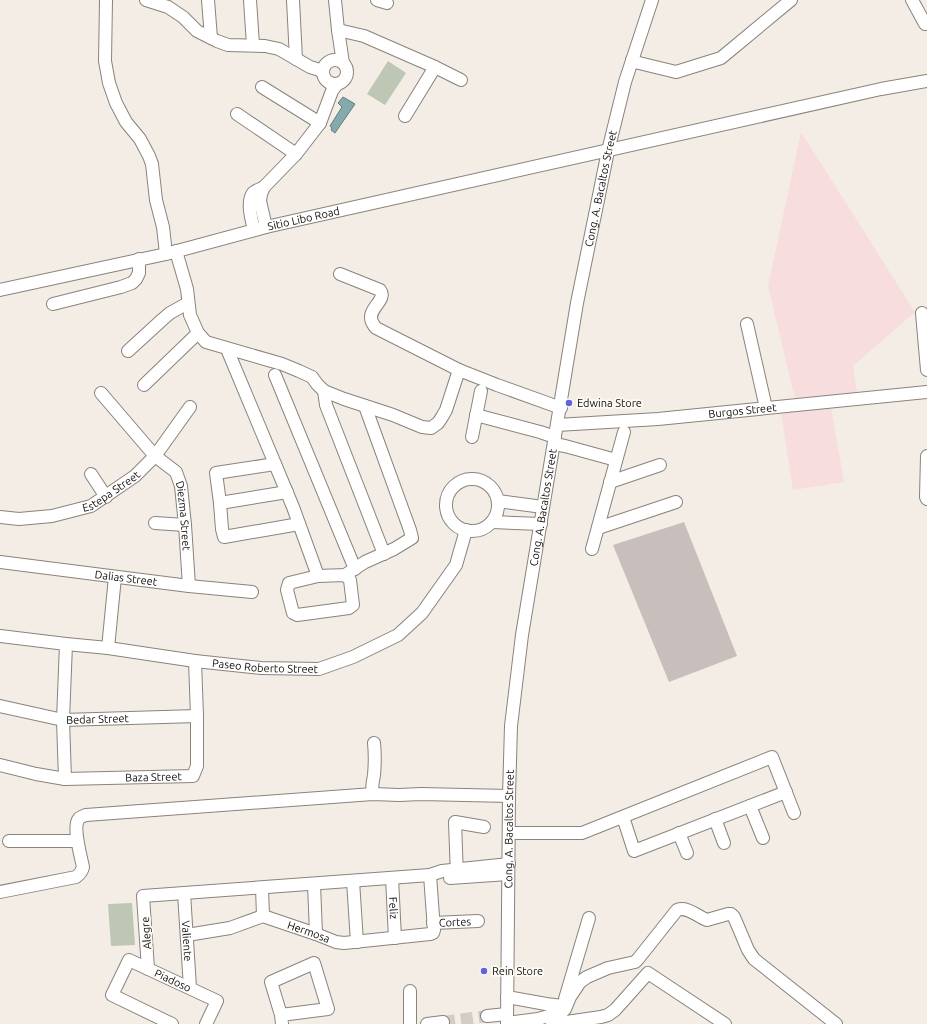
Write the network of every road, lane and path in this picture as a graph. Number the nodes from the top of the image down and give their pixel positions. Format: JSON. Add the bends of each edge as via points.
{"nodes":[{"id":1,"x":106,"y":0,"type":"edge"},
{"id":2,"x":146,"y":0,"type":"edge"},
{"id":3,"x":208,"y":0,"type":"edge"},
{"id":4,"x":250,"y":0,"type":"edge"},
{"id":5,"x":293,"y":0,"type":"edge"},
{"id":6,"x":335,"y":0,"type":"edge"},
{"id":7,"x":652,"y":0,"type":"edge"},
{"id":8,"x":791,"y":0,"type":"edge"},
{"id":9,"x":912,"y":0,"type":"edge"},
{"id":10,"x":925,"y":24,"type":"dead end"},
{"id":11,"x":338,"y":30,"type":"junction"},
{"id":12,"x":211,"y":38,"type":"junction"},
{"id":13,"x":253,"y":45,"type":"junction"},
{"id":14,"x":296,"y":59,"type":"junction"},
{"id":15,"x":632,"y":60,"type":"junction"},
{"id":16,"x":343,"y":63,"type":"junction"},
{"id":17,"x":435,"y":67,"type":"junction"},
{"id":18,"x":323,"y":71,"type":"junction"},
{"id":19,"x":461,"y":80,"type":"dead end"},
{"id":20,"x":927,"y":81,"type":"edge"},
{"id":21,"x":337,"y":84,"type":"junction"},
{"id":22,"x":262,"y":87,"type":"dead end"},
{"id":23,"x":237,"y":114,"type":"dead end"},
{"id":24,"x":405,"y":116,"type":"dead end"},
{"id":25,"x":320,"y":123,"type":"junction"},
{"id":26,"x":608,"y":151,"type":"junction"},
{"id":27,"x":296,"y":154,"type":"junction"},
{"id":28,"x":264,"y":187,"type":"junction"},
{"id":29,"x":266,"y":227,"type":"junction"},
{"id":30,"x":252,"y":231,"type":"junction"},
{"id":31,"x":171,"y":252,"type":"junction"},
{"id":32,"x":139,"y":259,"type":"junction"},
{"id":33,"x":340,"y":274,"type":"dead end"},
{"id":34,"x":0,"y":290,"type":"edge"},
{"id":35,"x":188,"y":302,"type":"junction"},
{"id":36,"x":53,"y":304,"type":"dead end"},
{"id":37,"x":922,"y":313,"type":"dead end"},
{"id":38,"x":747,"y":324,"type":"dead end"},
{"id":39,"x":198,"y":333,"type":"junction"},
{"id":40,"x":227,"y":349,"type":"junction"},
{"id":41,"x":128,"y":351,"type":"dead end"},
{"id":42,"x":459,"y":370,"type":"junction"},
{"id":43,"x":927,"y":370,"type":"edge"},
{"id":44,"x":275,"y":375,"type":"dead end"},
{"id":45,"x":144,"y":385,"type":"dead end"},
{"id":46,"x":324,"y":391,"type":"junction"},
{"id":47,"x":481,"y":391,"type":"dead end"},
{"id":48,"x":927,"y":392,"type":"edge"},
{"id":49,"x":100,"y":393,"type":"dead end"},
{"id":50,"x":365,"y":406,"type":"junction"},
{"id":51,"x":190,"y":407,"type":"dead end"},
{"id":52,"x":560,"y":408,"type":"junction"},
{"id":53,"x":766,"y":408,"type":"junction"},
{"id":54,"x":476,"y":415,"type":"junction"},
{"id":55,"x":624,"y":432,"type":"dead end"},
{"id":56,"x":556,"y":436,"type":"junction"},
{"id":57,"x":472,"y":437,"type":"dead end"},
{"id":58,"x":155,"y":456,"type":"junction"},
{"id":59,"x":927,"y":456,"type":"edge"},
{"id":60,"x":616,"y":460,"type":"junction"},
{"id":61,"x":275,"y":464,"type":"junction"},
{"id":62,"x":660,"y":465,"type":"dead end"},
{"id":63,"x":91,"y":474,"type":"dead end"},
{"id":64,"x":610,"y":482,"type":"junction"},
{"id":65,"x":287,"y":492,"type":"junction"},
{"id":66,"x":106,"y":497,"type":"junction"},
{"id":67,"x":927,"y":499,"type":"edge"},
{"id":68,"x":498,"y":501,"type":"junction"},
{"id":69,"x":676,"y":502,"type":"dead end"},
{"id":70,"x":220,"y":503,"type":"junction"},
{"id":71,"x":544,"y":507,"type":"junction"},
{"id":72,"x":0,"y":517,"type":"edge"},
{"id":73,"x":492,"y":522,"type":"junction"},
{"id":74,"x":155,"y":523,"type":"dead end"},
{"id":75,"x":185,"y":524,"type":"junction"},
{"id":76,"x":299,"y":524,"type":"junction"},
{"id":77,"x":541,"y":524,"type":"junction"},
{"id":78,"x":598,"y":528,"type":"junction"},
{"id":79,"x":466,"y":530,"type":"junction"},
{"id":80,"x":592,"y":549,"type":"dead end"},
{"id":81,"x":384,"y":554,"type":"junction"},
{"id":82,"x":0,"y":562,"type":"edge"},
{"id":83,"x":350,"y":572,"type":"junction"},
{"id":84,"x":318,"y":576,"type":"junction"},
{"id":85,"x":115,"y":577,"type":"junction"},
{"id":86,"x":189,"y":586,"type":"junction"},
{"id":87,"x":252,"y":592,"type":"dead end"},
{"id":88,"x":0,"y":636,"type":"edge"},
{"id":89,"x":66,"y":644,"type":"junction"},
{"id":90,"x":108,"y":648,"type":"junction"},
{"id":91,"x":195,"y":661,"type":"junction"},
{"id":92,"x":0,"y":706,"type":"edge"},
{"id":93,"x":197,"y":716,"type":"junction"},
{"id":94,"x":63,"y":720,"type":"junction"},
{"id":95,"x":374,"y":743,"type":"dead end"},
{"id":96,"x":0,"y":765,"type":"edge"},
{"id":97,"x":65,"y":779,"type":"junction"},
{"id":98,"x":786,"y":792,"type":"junction"},
{"id":99,"x":373,"y":794,"type":"junction"},
{"id":100,"x":509,"y":796,"type":"junction"},
{"id":101,"x":750,"y":806,"type":"junction"},
{"id":102,"x":794,"y":813,"type":"dead end"},
{"id":103,"x":623,"y":817,"type":"junction"},
{"id":104,"x":715,"y":819,"type":"junction"},
{"id":105,"x":484,"y":827,"type":"dead end"},
{"id":106,"x":509,"y":833,"type":"junction"},
{"id":107,"x":679,"y":833,"type":"junction"},
{"id":108,"x":763,"y":838,"type":"dead end"},
{"id":109,"x":9,"y":841,"type":"dead end"},
{"id":110,"x":77,"y":841,"type":"junction"},
{"id":111,"x":724,"y":843,"type":"dead end"},
{"id":112,"x":687,"y":853,"type":"dead end"},
{"id":113,"x":508,"y":869,"type":"junction"},
{"id":114,"x":457,"y":873,"type":"junction"},
{"id":115,"x":430,"y":875,"type":"junction"},
{"id":116,"x":392,"y":878,"type":"junction"},
{"id":117,"x":353,"y":881,"type":"junction"},
{"id":118,"x":314,"y":884,"type":"junction"},
{"id":119,"x":262,"y":888,"type":"junction"},
{"id":120,"x":0,"y":892,"type":"edge"},
{"id":121,"x":184,"y":893,"type":"junction"},
{"id":122,"x":263,"y":916,"type":"junction"},
{"id":123,"x":589,"y":918,"type":"dead end"},
{"id":124,"x":478,"y":921,"type":"dead end"},
{"id":125,"x":433,"y":928,"type":"junction"},
{"id":126,"x":316,"y":934,"type":"junction"},
{"id":127,"x":187,"y":935,"type":"junction"},
{"id":128,"x":395,"y":938,"type":"junction"},
{"id":129,"x":357,"y":942,"type":"junction"},
{"id":130,"x":148,"y":969,"type":"junction"},
{"id":131,"x":190,"y":988,"type":"junction"},
{"id":132,"x":410,"y":991,"type":"dead end"},
{"id":133,"x":507,"y":997,"type":"junction"},
{"id":134,"x":562,"y":1009,"type":"junction"},
{"id":135,"x":487,"y":1016,"type":"tunnel mouth"},
{"id":136,"x":281,"y":1020,"type":"edge"},
{"id":137,"x":507,"y":1020,"type":"edge"},
{"id":138,"x":443,"y":1022,"type":"dead end"},
{"id":139,"x":172,"y":1024,"type":"edge"},
{"id":140,"x":206,"y":1024,"type":"edge"},
{"id":141,"x":410,"y":1024,"type":"edge"},
{"id":142,"x":428,"y":1024,"type":"edge"},
{"id":143,"x":552,"y":1024,"type":"edge"},
{"id":144,"x":725,"y":1024,"type":"edge"},
{"id":145,"x":836,"y":1024,"type":"edge"}],
"edges":[{"from":1,"to":31,"type":"street","via":[[105,61],[109,83],[126,122],[140,139],[151,160],[156,200]]},
{"from":2,"to":12,"type":"street","via":[[168,7],[184,17],[197,31]]},
{"from":3,"to":12,"type":"street"},
{"from":4,"to":13,"type":"street"},
{"from":5,"to":14,"type":"street"},
{"from":6,"to":11,"type":"street"},
{"from":7,"to":15,"type":"street","name":"Cong. A. Bacaltos Street"},
{"from":8,"to":15,"type":"street","via":[[721,58],[676,72]]},
{"from":9,"to":10,"type":"street"},
{"from":11,"to":16,"type":"street"},
{"from":11,"to":17,"type":"street","via":[[364,36]]},
{"from":12,"to":13,"type":"street","via":[[228,45]]},
{"from":13,"to":14,"type":"street","via":[[279,48]]},
{"from":14,"to":18,"type":"street"},
{"from":15,"to":26,"type":"street","name":"Cong. A. Bacaltos Street"},
{"from":16,"to":18,"type":"street","via":[[329,61]]},
{"from":16,"to":21,"type":"street","via":[[347,74],[344,80]]},
{"from":17,"to":19,"type":"street"},
{"from":17,"to":24,"type":"street"},
{"from":18,"to":21,"type":"street","via":[[326,81]]},
{"from":20,"to":26,"type":"street","name":"Sitio Libo Road","via":[[881,89]]},
{"from":21,"to":25,"type":"street"},
{"from":22,"to":25,"type":"street"},
{"from":23,"to":27,"type":"street"},
{"from":25,"to":27,"type":"street"},
{"from":26,"to":29,"type":"street","name":"Sitio Libo Road"},
{"from":26,"to":52,"type":"street","name":"Cong. A. Bacaltos Street","via":[[577,303]]},
{"from":27,"to":28,"type":"street"},
{"from":28,"to":29,"type":"street","via":[[260,201]]},
{"from":28,"to":30,"type":"street","via":[[252,194],[250,200]]},
{"from":29,"to":30,"type":"street","name":"Sitio Libo Road"},
{"from":30,"to":31,"type":"street","name":"Sitio Libo Road"},
{"from":31,"to":32,"type":"street","name":"Sitio Libo Road"},
{"from":31,"to":35,"type":"street","via":[[187,289]]},
{"from":32,"to":34,"type":"street","name":"Sitio Libo Road"},
{"from":32,"to":36,"type":"street","via":[[139,273],[132,283]]},
{"from":33,"to":42,"type":"street","via":[[382,292],[372,312],[371,321],[376,328]]},
{"from":35,"to":39,"type":"street","via":[[190,315]]},
{"from":35,"to":41,"type":"street","via":[[164,319]]},
{"from":37,"to":43,"type":"street"},
{"from":38,"to":53,"type":"street"},
{"from":39,"to":40,"type":"street","via":[[206,342]]},
{"from":39,"to":45,"type":"street"},
{"from":40,"to":46,"type":"street","via":[[299,371],[312,377]]},
{"from":40,"to":61,"type":"street"},
{"from":42,"to":50,"type":"street","via":[[446,410],[438,423],[431,428]]},
{"from":42,"to":52,"type":"street"},
{"from":44,"to":83,"type":"street"},
{"from":46,"to":50,"type":"street"},
{"from":46,"to":81,"type":"street","via":[[330,418]]},
{"from":47,"to":54,"type":"street"},
{"from":48,"to":53,"type":"street","name":"Burgos Street"},
{"from":49,"to":58,"type":"street"},
{"from":50,"to":81,"type":"street","via":[[412,538]]},
{"from":51,"to":58,"type":"street","name":"Estepa Street"},
{"from":52,"to":56,"type":"street","name":"Cong. A. Bacaltos Street"},
{"from":53,"to":56,"type":"street","name":"Burgos Street","via":[[658,419]]},
{"from":54,"to":56,"type":"street"},
{"from":54,"to":57,"type":"street"},
{"from":55,"to":60,"type":"street"},
{"from":56,"to":60,"type":"street","via":[[565,446]]},
{"from":56,"to":71,"type":"street","name":"Cong. A. Bacaltos Street"},
{"from":58,"to":66,"type":"street","name":"Estepa Street","via":[[135,476]]},
{"from":58,"to":75,"type":"street","name":"Diezma Street","via":[[176,472],[181,486]]},
{"from":59,"to":67,"type":"street"},
{"from":60,"to":64,"type":"street"},
{"from":61,"to":65,"type":"street"},
{"from":61,"to":70,"type":"street","via":[[216,473]]},
{"from":62,"to":64,"type":"street"},
{"from":63,"to":66,"type":"street"},
{"from":64,"to":78,"type":"street"},
{"from":65,"to":70,"type":"street"},
{"from":65,"to":76,"type":"street"},
{"from":66,"to":72,"type":"street","name":"Estepa Street","via":[[92,506],[52,516],[19,519]]},
{"from":68,"to":71,"type":"street"},
{"from":68,"to":73,"type":"street","via":[[497,512]]},
{"from":68,"to":79,"type":"street","via":[[492,487],[485,482],[470,479],[456,484],[446,500],[446,510],[450,519]]},
{"from":69,"to":78,"type":"street"},
{"from":70,"to":76,"type":"street","via":[[224,537]]},
{"from":71,"to":77,"type":"street","name":"Cong. A. Bacaltos Street"},
{"from":73,"to":77,"type":"street"},
{"from":73,"to":79,"type":"street","via":[[484,528]]},
{"from":74,"to":75,"type":"street"},
{"from":75,"to":86,"type":"street","name":"Diezma Street"},
{"from":76,"to":84,"type":"street"},
{"from":77,"to":100,"type":"street","name":"Cong. A. Bacaltos Street","via":[[522,636],[511,726]]},
{"from":78,"to":80,"type":"street"},
{"from":79,"to":91,"type":"street","name":"Paseo Roberto Street","via":[[456,565],[422,613],[398,635],[353,657],[319,669],[261,668]]},
{"from":81,"to":83,"type":"street"},
{"from":82,"to":85,"type":"street","name":"Dalias Street"},
{"from":83,"to":84,"type":"street"},
{"from":83,"to":84,"type":"street","via":[[353,604],[349,608],[297,615],[293,613],[289,584]]},
{"from":85,"to":86,"type":"street","name":"Dalias Street"},
{"from":85,"to":90,"type":"street"},
{"from":86,"to":87,"type":"street","name":"Dalias Street"},
{"from":88,"to":89,"type":"street","name":"Paseo Roberto Street"},
{"from":89,"to":90,"type":"street","name":"Paseo Roberto Street"},
{"from":89,"to":94,"type":"street"},
{"from":90,"to":91,"type":"street","name":"Paseo Roberto Street"},
{"from":91,"to":93,"type":"street","name":"Baza Street"},
{"from":92,"to":94,"type":"street","name":"Bedar Street"},
{"from":93,"to":94,"type":"street","name":"Bedar Street"},
{"from":93,"to":97,"type":"street","name":"Baza Street","via":[[197,766],[192,776]]},
{"from":94,"to":97,"type":"street"},
{"from":95,"to":99,"type":"street"},
{"from":96,"to":97,"type":"street","name":"Baza Street"},
{"from":98,"to":101,"type":"street"},
{"from":98,"to":102,"type":"street"},
{"from":98,"to":103,"type":"street","via":[[772,757]]},
{"from":99,"to":100,"type":"street"},
{"from":99,"to":110,"type":"street","via":[[86,815],[78,820]]},
{"from":100,"to":106,"type":"street","name":"Cong. A. Bacaltos Street"},
{"from":101,"to":104,"type":"street"},
{"from":101,"to":108,"type":"street"},
{"from":103,"to":106,"type":"street","via":[[582,833]]},
{"from":103,"to":107,"type":"street","via":[[634,851]]},
{"from":104,"to":107,"type":"street"},
{"from":104,"to":111,"type":"street"},
{"from":105,"to":114,"type":"street","via":[[455,822]]},
{"from":106,"to":113,"type":"street","name":"Cong. A. Bacaltos Street"},
{"from":107,"to":112,"type":"street"},
{"from":109,"to":110,"type":"street"},
{"from":110,"to":120,"type":"street","via":[[83,867],[80,875]]},
{"from":113,"to":114,"type":"street"},
{"from":113,"to":133,"type":"street","name":"Cong. A. Bacaltos Street"},
{"from":114,"to":115,"type":"street","via":[[442,871]]},
{"from":115,"to":116,"type":"street"},
{"from":115,"to":125,"type":"street"},
{"from":116,"to":117,"type":"street"},
{"from":116,"to":128,"type":"street","name":"Feliz"},
{"from":117,"to":118,"type":"street"},
{"from":117,"to":129,"type":"street"},
{"from":118,"to":119,"type":"street"},
{"from":118,"to":126,"type":"street"},
{"from":119,"to":121,"type":"street"},
{"from":119,"to":122,"type":"street"},
{"from":121,"to":127,"type":"street","name":"Valiente"},
{"from":121,"to":130,"type":"street","name":"Alegre","via":[[144,896]]},
{"from":122,"to":126,"type":"street","name":"Hermosa"},
{"from":122,"to":127,"type":"street","via":[[230,928]]},
{"from":123,"to":134,"type":"street"},
{"from":124,"to":125,"type":"street","name":"Cortes"},
{"from":125,"to":128,"type":"street","name":"Hermosa"},
{"from":126,"to":129,"type":"street","name":"Hermosa","via":[[336,942]]},
{"from":127,"to":131,"type":"street","name":"Valiente"},
{"from":128,"to":129,"type":"street","name":"Hermosa"},
{"from":130,"to":131,"type":"street","name":"Piadoso"},
{"from":130,"to":139,"type":"street","name":"Piadoso","via":[[129,960],[112,995]]},
{"from":131,"to":140,"type":"street","name":"Piadoso","via":[[217,1001]]},
{"from":132,"to":141,"type":"street"},
{"from":133,"to":134,"type":"street"},
{"from":133,"to":137,"type":"street","name":"Cong. A. Bacaltos Street"},
{"from":134,"to":137,"type":"street","via":[[538,1019]]},
{"from":134,"to":145,"type":"street","via":[[580,982],[587,977],[608,968],[635,962],[677,910],[682,908],[707,920],[731,914],[754,959]]},
{"from":135,"to":137,"type":"street"},
{"from":136,"to":136,"type":"street","via":[[271,982],[314,963],[328,1009]]},
{"from":138,"to":142,"type":"street"},
{"from":143,"to":144,"type":"street","via":[[608,1016],[648,973]]}]}
